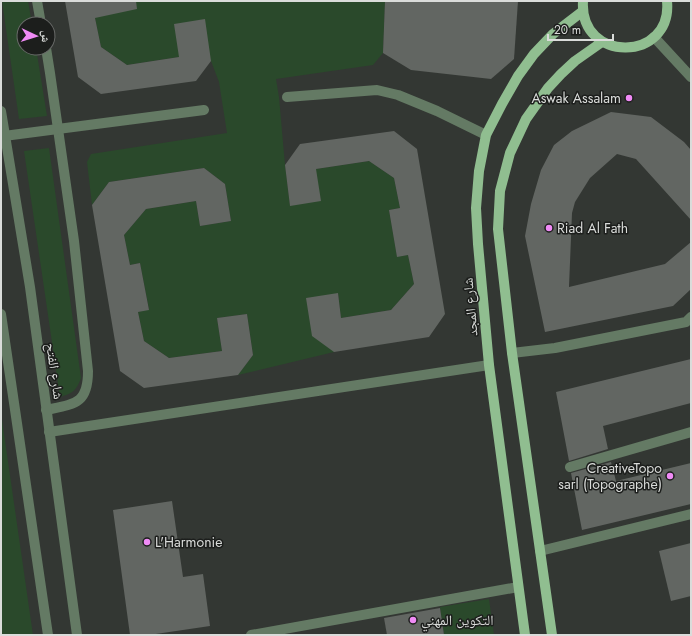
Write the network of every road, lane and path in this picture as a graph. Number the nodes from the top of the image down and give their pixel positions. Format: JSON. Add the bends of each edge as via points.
{"nodes":[{"id":1,"x":37,"y":1,"type":"edge"},
{"id":2,"x":667,"y":1,"type":"edge"},
{"id":3,"x":583,"y":6,"type":"edge"},
{"id":4,"x":40,"y":16,"type":"edge"},
{"id":5,"x":654,"y":37,"type":"junction"},
{"id":6,"x":602,"y":42,"type":"junction"},
{"id":7,"x":47,"y":56,"type":"edge"},
{"id":8,"x":691,"y":77,"type":"edge"},
{"id":9,"x":287,"y":97,"type":"dead end"},
{"id":10,"x":204,"y":110,"type":"dead end"},
{"id":11,"x":1,"y":111,"type":"edge"},
{"id":12,"x":58,"y":129,"type":"junction"},
{"id":13,"x":486,"y":135,"type":"junction"},
{"id":14,"x":4,"y":136,"type":"junction"},
{"id":15,"x":1,"y":314,"type":"edge"},
{"id":16,"x":691,"y":317,"type":"edge"},
{"id":17,"x":512,"y":353,"type":"junction"},
{"id":18,"x":489,"y":364,"type":"junction"},
{"id":19,"x":46,"y":410,"type":"junction"},
{"id":20,"x":49,"y":432,"type":"junction"},
{"id":21,"x":691,"y":432,"type":"edge"},
{"id":22,"x":570,"y":467,"type":"dead end"},
{"id":23,"x":691,"y":514,"type":"edge"},
{"id":24,"x":540,"y":551,"type":"junction"},
{"id":25,"x":518,"y":587,"type":"junction"},
{"id":26,"x":48,"y":635,"type":"edge"},
{"id":27,"x":77,"y":635,"type":"edge"},
{"id":28,"x":251,"y":635,"type":"edge"},
{"id":29,"x":525,"y":635,"type":"edge"},
{"id":30,"x":552,"y":635,"type":"edge"}],
"edges":[{"from":1,"to":4,"type":"street"},
{"from":2,"to":5,"type":"main road","via":[[664,24]]},
{"from":3,"to":6,"type":"main road","via":[[586,23]]},
{"from":3,"to":13,"type":"main road","name":"شارع المجد","via":[[534,54],[515,82]]},
{"from":5,"to":6,"type":"main road","via":[[642,45],[629,48],[615,48]]},
{"from":5,"to":8,"type":"street"},
{"from":6,"to":17,"type":"main road","via":[[575,61],[548,88],[526,119],[510,153],[500,191],[498,229]]},
{"from":7,"to":12,"type":"street"},
{"from":9,"to":13,"type":"street","via":[[377,90],[398,95],[430,108]]},
{"from":10,"to":12,"type":"street"},
{"from":11,"to":14,"type":"street","name":"شارع الفتح"},
{"from":12,"to":14,"type":"street"},
{"from":12,"to":19,"type":"street","via":[[80,291],[88,382],[82,398],[75,403]]},
{"from":13,"to":18,"type":"main road","name":"شارع المجد","via":[[479,171],[476,208]]},
{"from":14,"to":19,"type":"street","name":"شارع الفتح","via":[[30,287]]},
{"from":15,"to":26,"type":"street"},
{"from":16,"to":17,"type":"street","via":[[686,322],[555,348]]},
{"from":17,"to":24,"type":"main road"},
{"from":18,"to":20,"type":"street"},
{"from":18,"to":25,"type":"main road","name":"شارع المجد"},
{"from":19,"to":20,"type":"street","name":"شارع الفتح"},
{"from":20,"to":27,"type":"street","name":"شارع الفتح"},
{"from":21,"to":22,"type":"street"},
{"from":23,"to":24,"type":"street"},
{"from":24,"to":30,"type":"main road"},
{"from":25,"to":28,"type":"street"},
{"from":25,"to":29,"type":"main road","name":"شارع المجد"}]}
